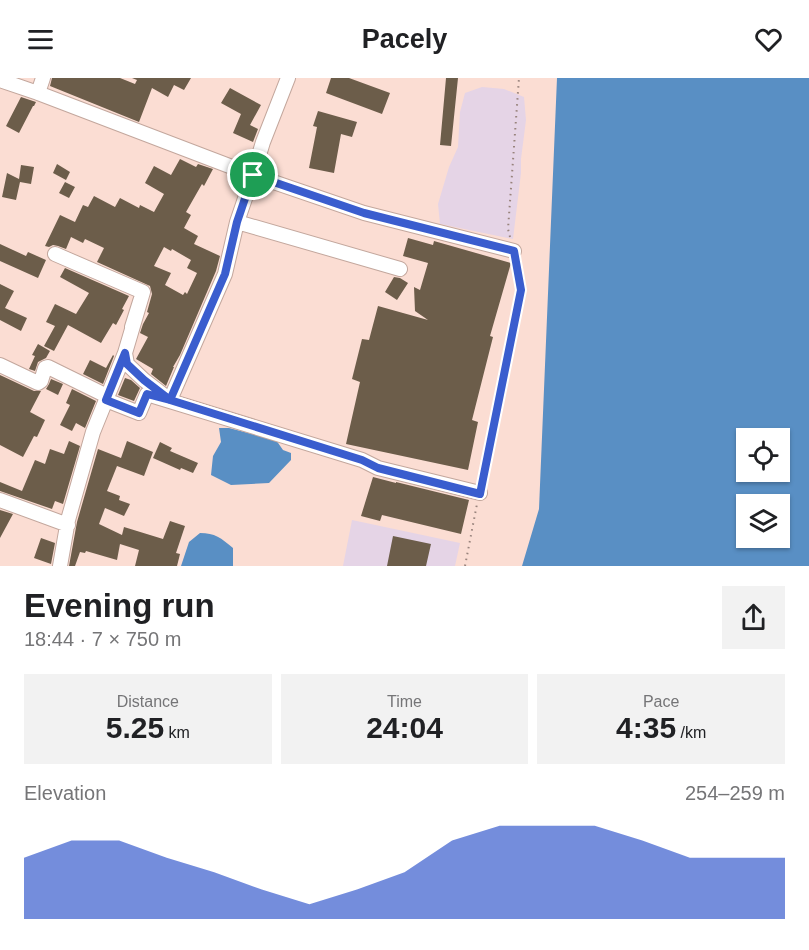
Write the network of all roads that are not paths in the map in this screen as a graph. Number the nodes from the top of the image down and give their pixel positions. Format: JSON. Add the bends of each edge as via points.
{"nodes":[{"id":1,"x":43,"y":78,"type":"edge"},
{"id":2,"x":288,"y":78,"type":"edge"},
{"id":3,"x":0,"y":80,"type":"edge"},
{"id":4,"x":38,"y":93,"type":"junction"},
{"id":5,"x":253,"y":175,"type":"junction"},
{"id":6,"x":237,"y":222,"type":"junction"},
{"id":7,"x":514,"y":251,"type":"road end"},
{"id":8,"x":55,"y":254,"type":"dead end"},
{"id":9,"x":400,"y":269,"type":"dead end"},
{"id":10,"x":125,"y":353,"type":"junction"},
{"id":11,"x":0,"y":364,"type":"edge"},
{"id":12,"x":107,"y":398,"type":"junction"},
{"id":13,"x":170,"y":400,"type":"junction"},
{"id":14,"x":480,"y":494,"type":"road end"},
{"id":15,"x":0,"y":500,"type":"edge"},
{"id":16,"x":68,"y":525,"type":"junction"},
{"id":17,"x":60,"y":566,"type":"edge"}],
"edges":[{"from":1,"to":4,"type":"street"},
{"from":2,"to":5,"type":"street"},
{"from":3,"to":4,"type":"street"},
{"from":4,"to":5,"type":"street"},
{"from":5,"to":6,"type":"street"},
{"from":5,"to":7,"type":"street","via":[[364,213]]},
{"from":6,"to":9,"type":"street"},
{"from":6,"to":13,"type":"street","via":[[225,274]]},
{"from":8,"to":10,"type":"street","via":[[143,292]]},
{"from":10,"to":12,"type":"street"},
{"from":10,"to":13,"type":"street","via":[[127,364]]},
{"from":11,"to":12,"type":"street","via":[[38,383],[48,367]]},
{"from":12,"to":13,"type":"street","via":[[139,413],[147,394]]},
{"from":12,"to":16,"type":"street","via":[[93,432]]},
{"from":13,"to":14,"type":"street","via":[[378,468]]},
{"from":15,"to":16,"type":"street"},
{"from":16,"to":17,"type":"street"}]}
